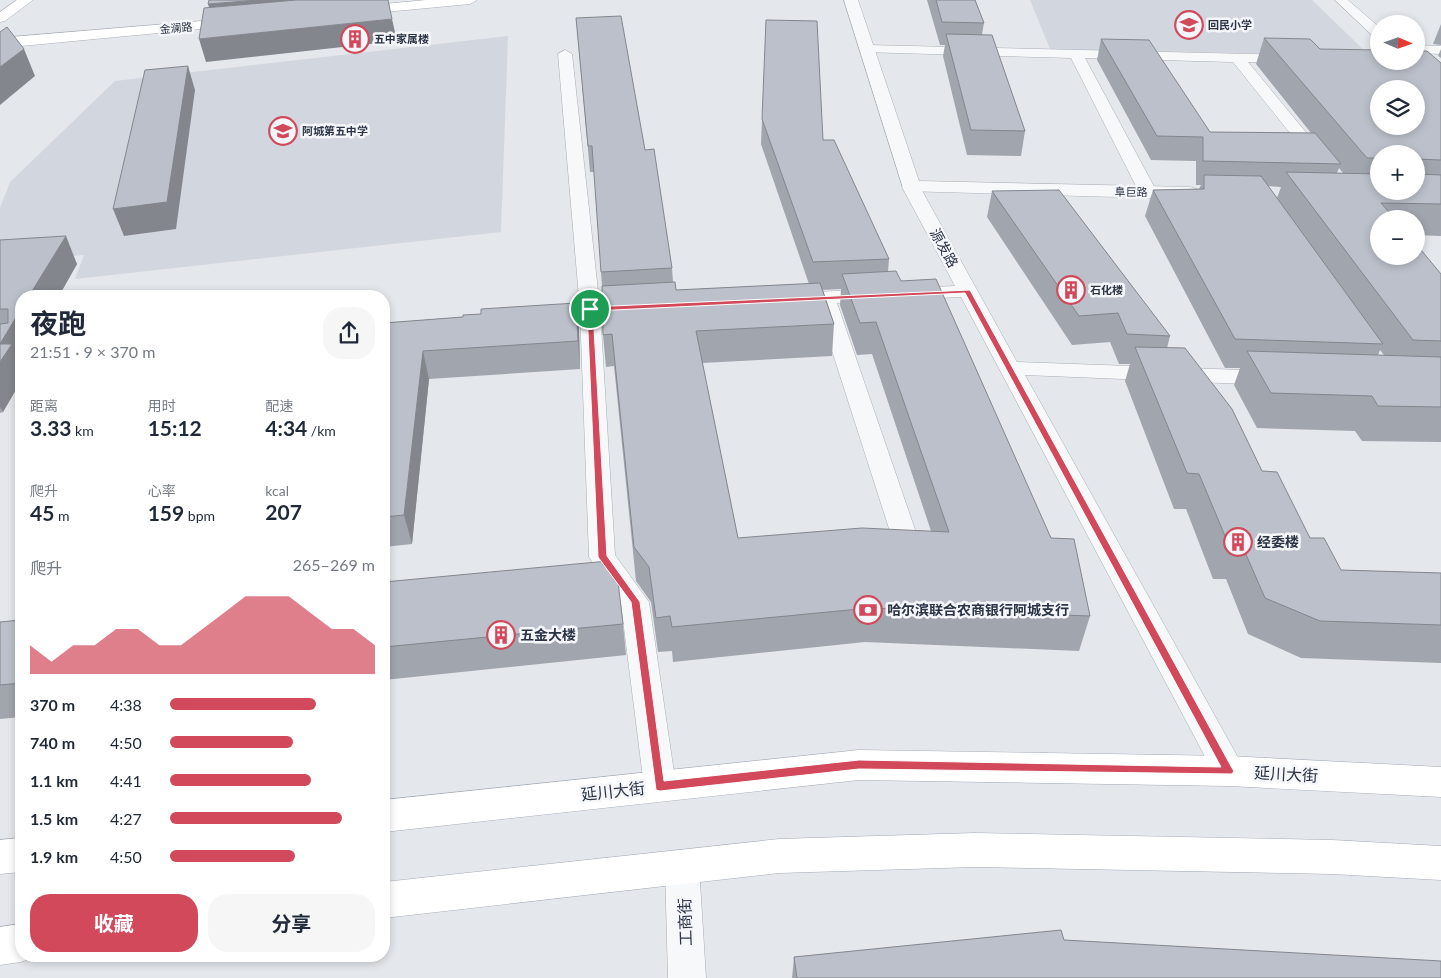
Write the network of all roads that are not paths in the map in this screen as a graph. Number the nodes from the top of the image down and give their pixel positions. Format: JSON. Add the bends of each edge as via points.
{"nodes":[{"id":1,"x":26,"y":0,"type":"edge"},
{"id":2,"x":370,"y":0,"type":"edge"},
{"id":3,"x":470,"y":0,"type":"edge"},
{"id":4,"x":851,"y":0,"type":"edge"},
{"id":5,"x":1341,"y":0,"type":"edge"},
{"id":6,"x":5,"y":15,"type":"edge"},
{"id":7,"x":1370,"y":26,"type":"edge"},
{"id":8,"x":0,"y":33,"type":"edge"},
{"id":9,"x":0,"y":43,"type":"edge"},
{"id":10,"x":1425,"y":49,"type":"edge"},
{"id":11,"x":867,"y":50,"type":"junction"},
{"id":12,"x":1441,"y":50,"type":"edge"},
{"id":13,"x":564,"y":54,"type":"dead end"},
{"id":14,"x":1076,"y":54,"type":"junction"},
{"id":15,"x":1237,"y":58,"type":"junction"},
{"id":16,"x":1304,"y":60,"type":"edge"},
{"id":17,"x":1331,"y":173,"type":"edge"},
{"id":18,"x":911,"y":187,"type":"junction"},
{"id":19,"x":1148,"y":192,"type":"junction"},
{"id":20,"x":1212,"y":193,"type":"edge"},
{"id":21,"x":968,"y":291,"type":"junction"},
{"id":22,"x":825,"y":298,"type":"junction"},
{"id":23,"x":776,"y":300,"type":"edge"},
{"id":24,"x":1009,"y":368,"type":"junction"},
{"id":25,"x":1292,"y":378,"type":"edge"},
{"id":26,"x":907,"y":544,"type":"edge"},
{"id":27,"x":1228,"y":771,"type":"junction"},
{"id":28,"x":1441,"y":782,"type":"edge"},
{"id":29,"x":660,"y":786,"type":"junction"},
{"id":30,"x":390,"y":815,"type":"edge"},
{"id":31,"x":15,"y":856,"type":"edge"},
{"id":32,"x":0,"y":857,"type":"edge"},
{"id":33,"x":1441,"y":863,"type":"edge"},
{"id":34,"x":682,"y":866,"type":"junction"},
{"id":35,"x":390,"y":899,"type":"edge"},
{"id":36,"x":15,"y":944,"type":"edge"},
{"id":37,"x":0,"y":946,"type":"edge"},
{"id":38,"x":687,"y":978,"type":"edge"}],
"edges":[{"from":1,"to":6,"type":"main road"},
{"from":2,"to":3,"type":"main road","via":[[339,8]]},
{"from":4,"to":11,"type":"street","name":"源发路"},
{"from":5,"to":7,"type":"lane"},
{"from":8,"to":9,"type":"main road","name":"金澜路","via":[[251,16]]},
{"from":10,"to":12,"type":"lane"},
{"from":11,"to":14,"type":"lane"},
{"from":11,"to":18,"type":"street","name":"源发路"},
{"from":13,"to":29,"type":"lane","via":[[600,309],[602,557],[635,602]]},
{"from":14,"to":15,"type":"lane"},
{"from":14,"to":19,"type":"lane"},
{"from":15,"to":16,"type":"lane"},
{"from":15,"to":17,"type":"lane"},
{"from":18,"to":19,"type":"street","name":"阜巨路"},
{"from":18,"to":21,"type":"lane","name":"源发路"},
{"from":19,"to":20,"type":"street","name":"阜巨路"},
{"from":21,"to":22,"type":"lane"},
{"from":21,"to":24,"type":"lane","name":"源发路"},
{"from":22,"to":23,"type":"lane"},
{"from":22,"to":26,"type":"lane"},
{"from":24,"to":25,"type":"lane"},
{"from":24,"to":27,"type":"lane","name":"源发路"},
{"from":27,"to":28,"type":"main road","name":"延川大街"},
{"from":27,"to":29,"type":"main road","name":"延川大街","via":[[859,765]]},
{"from":29,"to":30,"type":"main road","name":"延川大街"},
{"from":31,"to":32,"type":"main road"},
{"from":33,"to":34,"type":"main road","via":[[1332,857],[975,850],[779,856]]},
{"from":34,"to":35,"type":"main road"},
{"from":34,"to":38,"type":"lane","name":"工商街"},
{"from":36,"to":37,"type":"main road"}]}
